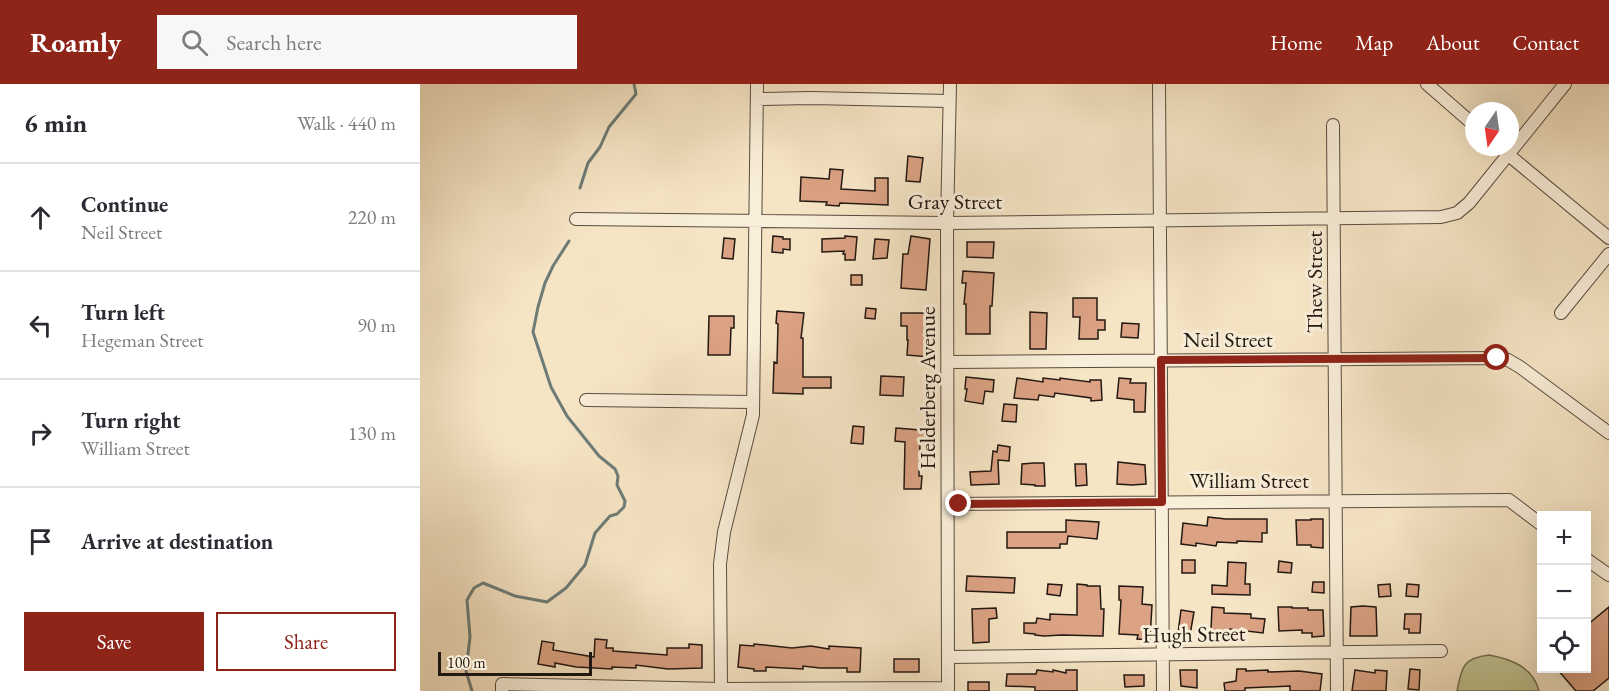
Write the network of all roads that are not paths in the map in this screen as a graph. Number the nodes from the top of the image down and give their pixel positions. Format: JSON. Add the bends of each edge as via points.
{"nodes":[{"id":1,"x":757,"y":84,"type":"edge"},
{"id":2,"x":950,"y":84,"type":"edge"},
{"id":3,"x":1159,"y":84,"type":"edge"},
{"id":4,"x":1427,"y":84,"type":"edge"},
{"id":5,"x":1565,"y":84,"type":"edge"},
{"id":6,"x":757,"y":99,"type":"junction"},
{"id":7,"x":949,"y":101,"type":"junction"},
{"id":8,"x":1465,"y":117,"type":"edge"},
{"id":9,"x":1333,"y":125,"type":"dead end"},
{"id":10,"x":1519,"y":134,"type":"edge"},
{"id":11,"x":1500,"y":156,"type":"edge"},
{"id":12,"x":1509,"y":156,"type":"edge"},
{"id":13,"x":1334,"y":218,"type":"junction"},
{"id":14,"x":576,"y":219,"type":"dead end"},
{"id":15,"x":1160,"y":220,"type":"junction"},
{"id":16,"x":755,"y":221,"type":"junction"},
{"id":17,"x":947,"y":223,"type":"junction"},
{"id":18,"x":1609,"y":238,"type":"edge"},
{"id":19,"x":1609,"y":254,"type":"edge"},
{"id":20,"x":1562,"y":313,"type":"dead end"},
{"id":21,"x":1335,"y":359,"type":"junction"},
{"id":22,"x":1161,"y":360,"type":"junction"},
{"id":23,"x":948,"y":362,"type":"junction"},
{"id":24,"x":586,"y":400,"type":"dead end"},
{"id":25,"x":752,"y":402,"type":"junction"},
{"id":26,"x":1609,"y":433,"type":"edge"},
{"id":27,"x":1336,"y":501,"type":"junction"},
{"id":28,"x":1162,"y":502,"type":"junction"},
{"id":29,"x":948,"y":504,"type":"junction"},
{"id":30,"x":1537,"y":521,"type":"edge"},
{"id":31,"x":1591,"y":562,"type":"edge"},
{"id":32,"x":1609,"y":575,"type":"edge"},
{"id":33,"x":1441,"y":651,"type":"dead end"},
{"id":34,"x":1337,"y":653,"type":"junction"},
{"id":35,"x":1163,"y":655,"type":"junction"},
{"id":36,"x":948,"y":657,"type":"junction"},
{"id":37,"x":502,"y":688,"type":"edge"},
{"id":38,"x":721,"y":690,"type":"edge"},
{"id":39,"x":948,"y":690,"type":"edge"},
{"id":40,"x":1163,"y":691,"type":"edge"},
{"id":41,"x":1338,"y":691,"type":"edge"}],
"edges":[{"from":1,"to":6,"type":"street"},
{"from":2,"to":7,"type":"street","name":"Helderberg Avenue"},
{"from":3,"to":15,"type":"street"},
{"from":4,"to":8,"type":"street"},
{"from":5,"to":10,"type":"street","name":"Gray Street"},
{"from":6,"to":7,"type":"street"},
{"from":6,"to":16,"type":"street"},
{"from":7,"to":17,"type":"street","name":"Helderberg Avenue"},
{"from":9,"to":13,"type":"street","name":"Thew Street"},
{"from":11,"to":13,"type":"street","name":"Gray Street","via":[[1457,213],[1441,217]]},
{"from":12,"to":18,"type":"street"},
{"from":13,"to":15,"type":"street","name":"Gray Street"},
{"from":13,"to":21,"type":"street","name":"Thew Street"},
{"from":14,"to":16,"type":"street","name":"Gray Street"},
{"from":15,"to":17,"type":"street","name":"Gray Street"},
{"from":15,"to":22,"type":"street"},
{"from":16,"to":17,"type":"street","name":"Gray Street"},
{"from":16,"to":25,"type":"street"},
{"from":17,"to":23,"type":"street","name":"Helderberg Avenue"},
{"from":19,"to":20,"type":"street"},
{"from":21,"to":22,"type":"street","name":"Neil Street"},
{"from":21,"to":26,"type":"street","name":"Neil Street","via":[[1508,360]]},
{"from":21,"to":27,"type":"street","name":"Thew Street"},
{"from":22,"to":23,"type":"street","name":"Neil Street"},
{"from":22,"to":28,"type":"street"},
{"from":23,"to":29,"type":"street","name":"Helderberg Avenue"},
{"from":24,"to":25,"type":"street"},
{"from":25,"to":38,"type":"street","via":[[753,415],[723,532]]},
{"from":27,"to":28,"type":"street","name":"William Street"},
{"from":27,"to":30,"type":"street","name":"William Street","via":[[1509,500]]},
{"from":27,"to":34,"type":"street","name":"Thew Street"},
{"from":28,"to":29,"type":"street","name":"William Street"},
{"from":28,"to":35,"type":"street"},
{"from":29,"to":36,"type":"street","name":"Helderberg Avenue"},
{"from":31,"to":32,"type":"street"},
{"from":33,"to":34,"type":"street","name":"Hugh Street"},
{"from":34,"to":35,"type":"street","name":"Hugh Street"},
{"from":34,"to":41,"type":"street","name":"Thew Street"},
{"from":35,"to":36,"type":"street","name":"Hugh Street"},
{"from":35,"to":40,"type":"street"},
{"from":36,"to":39,"type":"street","name":"Helderberg Avenue"},
{"from":37,"to":38,"type":"street"},
{"from":38,"to":39,"type":"street"}]}
